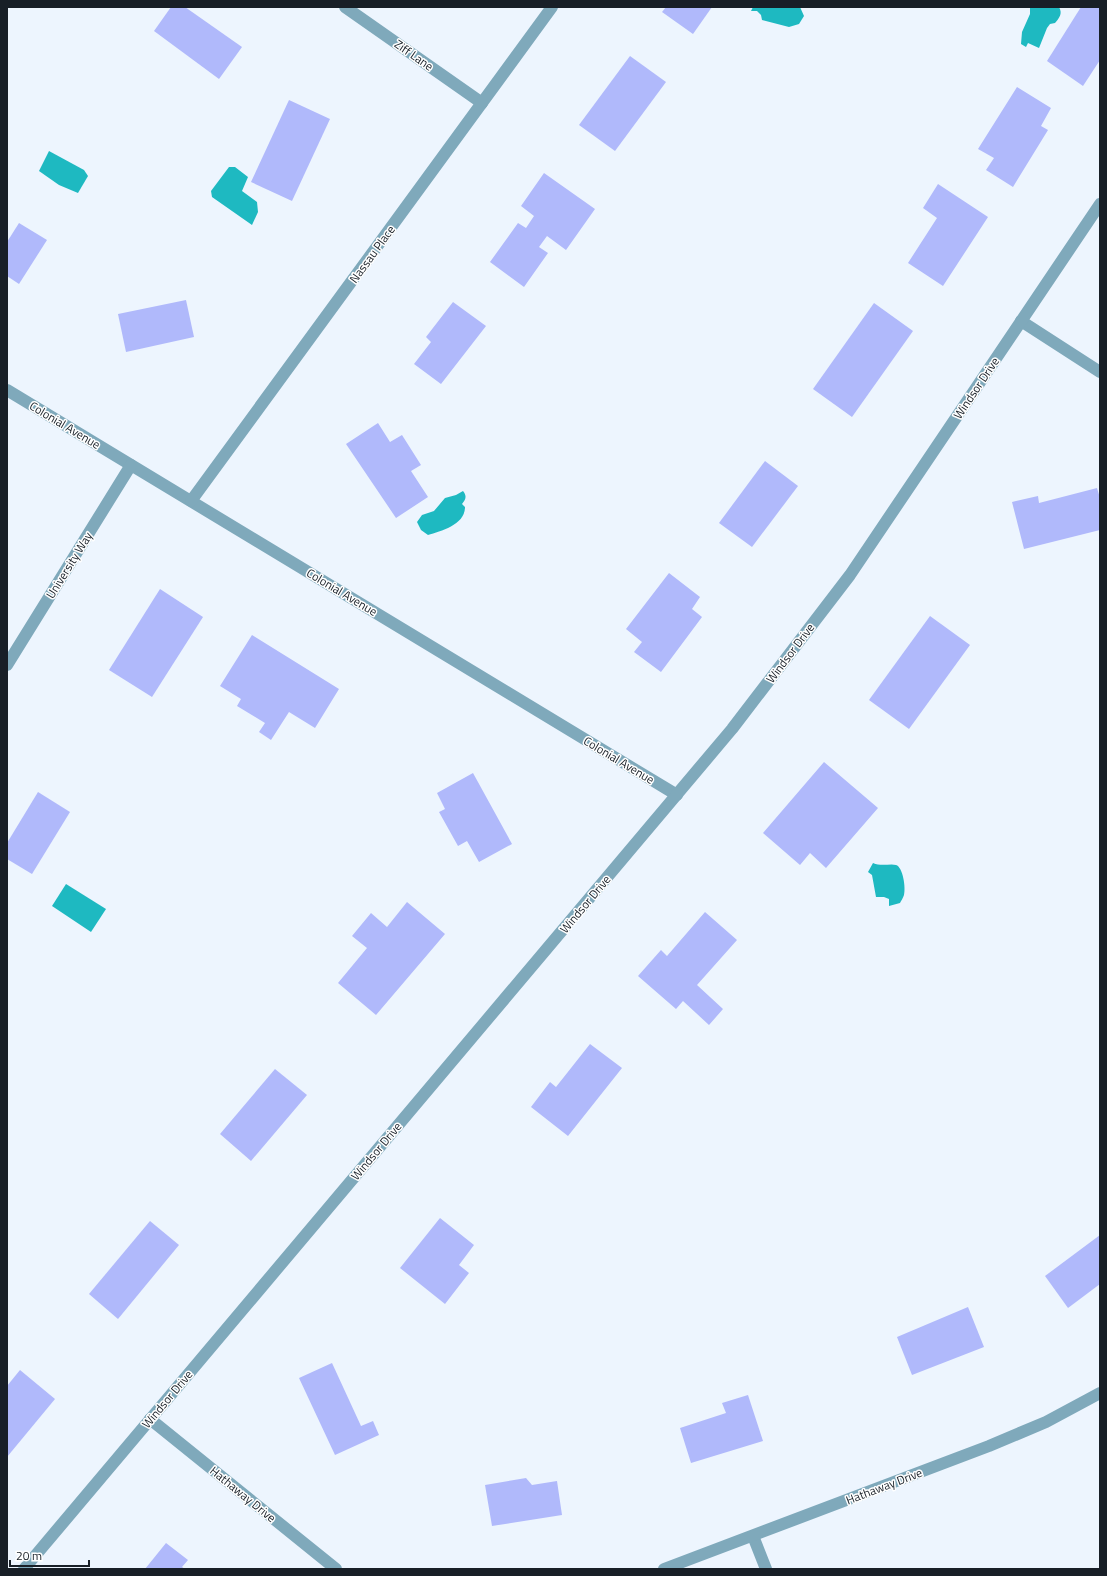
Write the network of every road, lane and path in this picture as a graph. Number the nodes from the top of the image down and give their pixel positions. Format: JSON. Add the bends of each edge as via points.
{"nodes":[{"id":1,"x":345,"y":7,"type":"edge"},
{"id":2,"x":552,"y":7,"type":"edge"},
{"id":3,"x":482,"y":104,"type":"junction"},
{"id":4,"x":1100,"y":204,"type":"edge"},
{"id":5,"x":1021,"y":321,"type":"junction"},
{"id":6,"x":1100,"y":372,"type":"edge"},
{"id":7,"x":7,"y":390,"type":"edge"},
{"id":8,"x":131,"y":465,"type":"junction"},
{"id":9,"x":191,"y":501,"type":"junction"},
{"id":10,"x":7,"y":665,"type":"edge"},
{"id":11,"x":677,"y":794,"type":"junction"},
{"id":12,"x":1100,"y":1393,"type":"edge"},
{"id":13,"x":150,"y":1419,"type":"junction"},
{"id":14,"x":753,"y":1536,"type":"junction"},
{"id":15,"x":24,"y":1569,"type":"edge"},
{"id":16,"x":336,"y":1569,"type":"edge"},
{"id":17,"x":664,"y":1569,"type":"edge"},
{"id":18,"x":766,"y":1569,"type":"edge"}],
"edges":[{"from":1,"to":3,"type":"street","name":"Ziff Lane"},
{"from":2,"to":3,"type":"street","name":"Nassau Place"},
{"from":3,"to":9,"type":"street","name":"Nassau Place"},
{"from":4,"to":5,"type":"street","name":"Windsor Drive"},
{"from":5,"to":6,"type":"street"},
{"from":5,"to":11,"type":"street","name":"Windsor Drive","via":[[850,575],[732,730]]},
{"from":7,"to":8,"type":"street","name":"Colonial Avenue"},
{"from":8,"to":9,"type":"street","name":"Colonial Avenue"},
{"from":8,"to":10,"type":"street","name":"University Way"},
{"from":9,"to":11,"type":"street","name":"Colonial Avenue"},
{"from":11,"to":13,"type":"street","name":"Windsor Drive"},
{"from":12,"to":14,"type":"street","name":"Hathaway Drive","via":[[1046,1422],[989,1446]]},
{"from":13,"to":15,"type":"street","name":"Windsor Drive"},
{"from":13,"to":16,"type":"street","name":"Hathaway Drive"},
{"from":14,"to":17,"type":"street","name":"Hathaway Drive"},
{"from":14,"to":18,"type":"street"}]}
